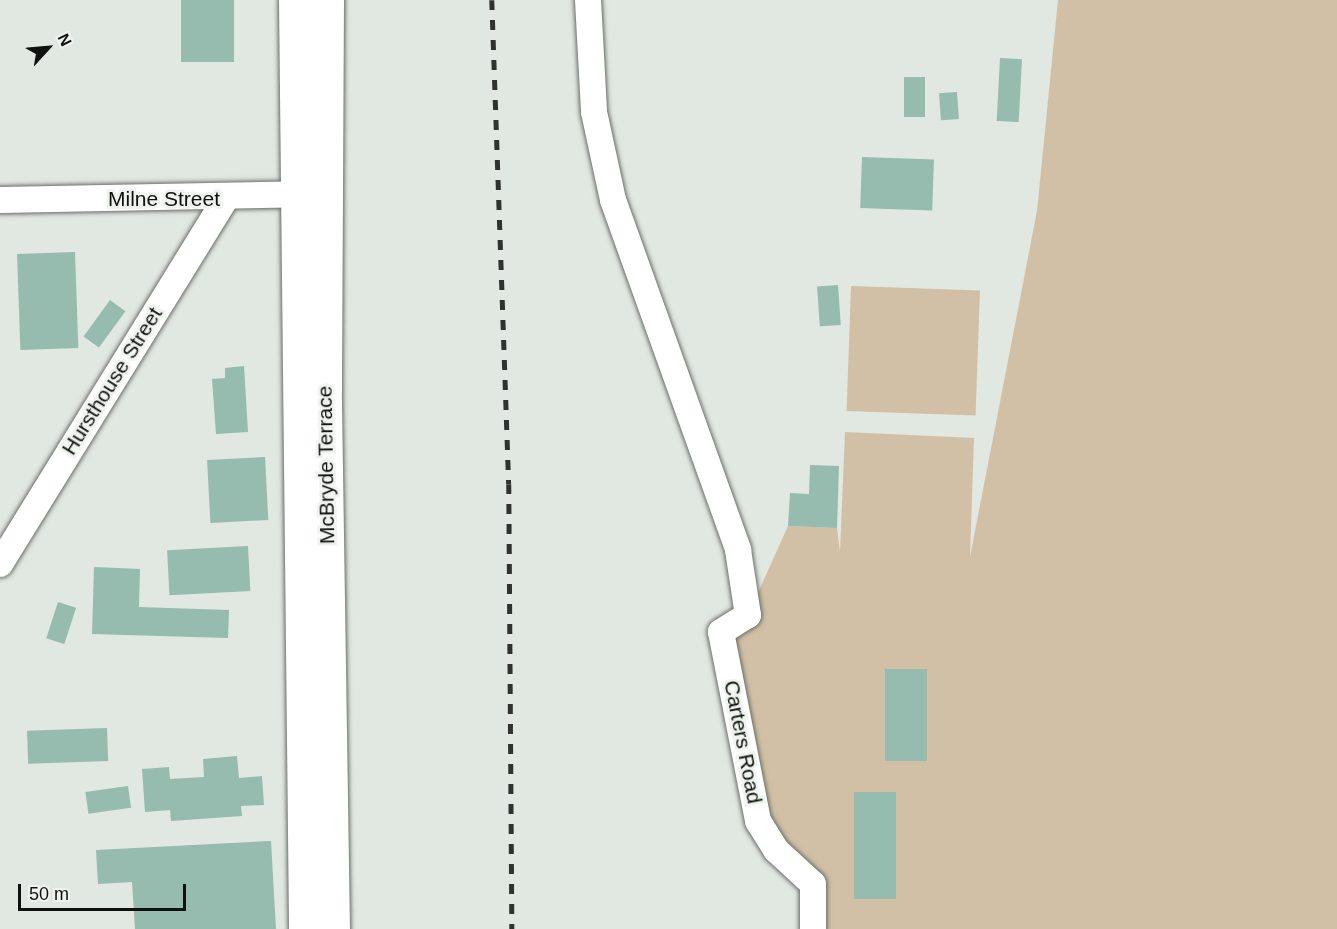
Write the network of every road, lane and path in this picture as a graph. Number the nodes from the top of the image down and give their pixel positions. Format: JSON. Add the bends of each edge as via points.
{"nodes":[{"id":1,"x":295,"y":0,"type":"edge"},
{"id":2,"x":327,"y":0,"type":"edge"},
{"id":3,"x":588,"y":0,"type":"edge"},
{"id":4,"x":295,"y":193,"type":"junction"},
{"id":5,"x":328,"y":194,"type":"junction"},
{"id":6,"x":225,"y":199,"type":"junction"},
{"id":7,"x":0,"y":200,"type":"edge"},
{"id":8,"x":0,"y":564,"type":"edge"},
{"id":9,"x":305,"y":929,"type":"edge"},
{"id":10,"x":333,"y":929,"type":"edge"},
{"id":11,"x":813,"y":929,"type":"edge"}],
"edges":[{"from":1,"to":4,"type":"main road","name":"McBryde Terrace"},
{"from":2,"to":5,"type":"main road","name":"McBryde Terrace"},
{"from":3,"to":11,"type":"street","name":"Carters Road","via":[[594,112],[614,200],[738,550],[748,615],[721,632],[758,821],[776,850],[813,884]]},
{"from":4,"to":5,"type":"street","name":"Milne Street"},
{"from":4,"to":6,"type":"street","name":"Milne Street"},
{"from":4,"to":9,"type":"main road","name":"McBryde Terrace"},
{"from":5,"to":10,"type":"main road","name":"McBryde Terrace","via":[[325,404]]},
{"from":6,"to":7,"type":"street","name":"Milne Street"},
{"from":6,"to":8,"type":"street","name":"Hursthouse Street"}]}
